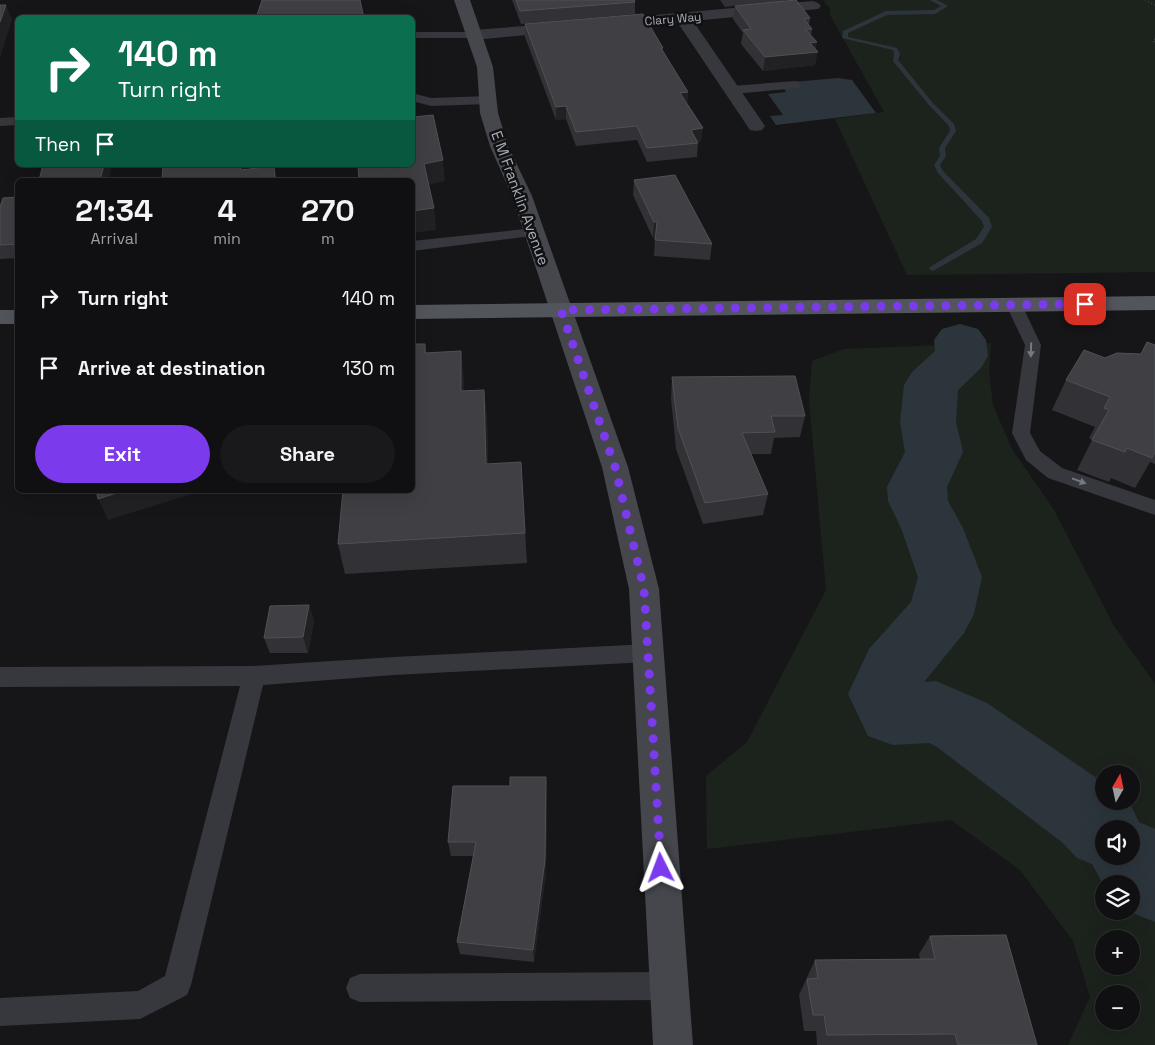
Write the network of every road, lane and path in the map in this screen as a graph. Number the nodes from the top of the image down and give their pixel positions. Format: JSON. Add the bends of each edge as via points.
{"nodes":[{"id":1,"x":462,"y":0,"type":"edge"},
{"id":2,"x":1146,"y":0,"type":"edge"},
{"id":3,"x":1155,"y":5,"type":"edge"},
{"id":4,"x":813,"y":6,"type":"dead end"},
{"id":5,"x":683,"y":18,"type":"junction"},
{"id":6,"x":596,"y":25,"type":"edge"},
{"id":7,"x":577,"y":27,"type":"edge"},
{"id":8,"x":415,"y":35,"type":"edge"},
{"id":9,"x":474,"y":35,"type":"junction"},
{"id":10,"x":1155,"y":39,"type":"edge"},
{"id":11,"x":1155,"y":43,"type":"edge"},
{"id":12,"x":795,"y":85,"type":"dead end"},
{"id":13,"x":732,"y":90,"type":"junction"},
{"id":14,"x":415,"y":98,"type":"edge"},
{"id":15,"x":489,"y":100,"type":"junction"},
{"id":16,"x":15,"y":121,"type":"edge"},
{"id":17,"x":0,"y":122,"type":"edge"},
{"id":18,"x":756,"y":126,"type":"dead end"},
{"id":19,"x":535,"y":232,"type":"junction"},
{"id":20,"x":415,"y":246,"type":"edge"},
{"id":21,"x":1155,"y":303,"type":"edge"},
{"id":22,"x":1014,"y":305,"type":"junction"},
{"id":23,"x":561,"y":310,"type":"junction"},
{"id":24,"x":415,"y":312,"type":"edge"},
{"id":25,"x":15,"y":316,"type":"edge"},
{"id":26,"x":0,"y":317,"type":"edge"},
{"id":27,"x":1155,"y":508,"type":"edge"},
{"id":28,"x":648,"y":653,"type":"junction"},
{"id":29,"x":254,"y":676,"type":"junction"},
{"id":30,"x":0,"y":677,"type":"edge"},
{"id":31,"x":669,"y":986,"type":"junction"},
{"id":32,"x":360,"y":988,"type":"dead end"},
{"id":33,"x":0,"y":1012,"type":"edge"},
{"id":34,"x":673,"y":1045,"type":"edge"}],
"edges":[{"from":1,"to":9,"type":"street","name":"E M Franklin Avenue"},
{"from":2,"to":3,"type":"path"},
{"from":4,"to":5,"type":"street","name":"Clary Way"},
{"from":5,"to":6,"type":"street","name":"Clary Way"},
{"from":5,"to":13,"type":"street"},
{"from":7,"to":9,"type":"street"},
{"from":8,"to":9,"type":"lane"},
{"from":9,"to":15,"type":"street","name":"E M Franklin Avenue","via":[[485,67]]},
{"from":10,"to":11,"type":"path"},
{"from":12,"to":13,"type":"lane"},
{"from":13,"to":18,"type":"street"},
{"from":14,"to":15,"type":"lane","via":[[441,102]]},
{"from":15,"to":19,"type":"street","name":"E M Franklin Avenue","via":[[489,114],[500,146]]},
{"from":16,"to":17,"type":"lane"},
{"from":19,"to":20,"type":"lane"},
{"from":19,"to":23,"type":"street","name":"E M Franklin Avenue"},
{"from":21,"to":22,"type":"main road"},
{"from":22,"to":23,"type":"main road"},
{"from":22,"to":27,"type":"lane","one_way":true,"via":[[1033,345],[1021,433],[1033,455],[1055,473]]},
{"from":23,"to":24,"type":"main road"},
{"from":23,"to":28,"type":"street","name":"E M Franklin Avenue","via":[[619,484],[644,589]]},
{"from":25,"to":26,"type":"main road"},
{"from":28,"to":29,"type":"lane"},
{"from":28,"to":31,"type":"street","name":"E M Franklin Avenue"},
{"from":29,"to":30,"type":"lane"},
{"from":29,"to":33,"type":"lane","via":[[177,985],[140,1005]]},
{"from":31,"to":32,"type":"lane"},
{"from":31,"to":34,"type":"street","name":"E M Franklin Avenue"}]}
